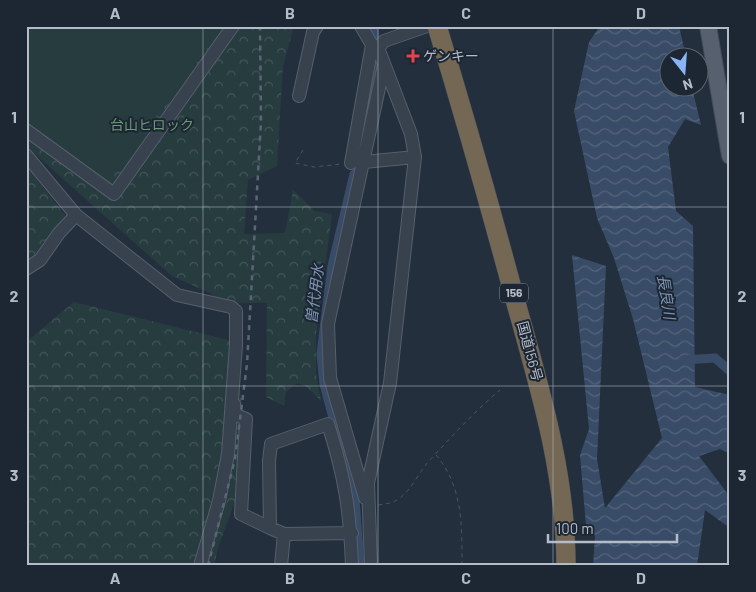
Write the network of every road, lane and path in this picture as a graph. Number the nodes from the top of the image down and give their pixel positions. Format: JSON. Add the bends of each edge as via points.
{"nodes":[{"id":1,"x":233,"y":26,"type":"edge"},
{"id":2,"x":317,"y":26,"type":"edge"},
{"id":3,"x":361,"y":26,"type":"edge"},
{"id":4,"x":428,"y":26,"type":"edge"},
{"id":5,"x":437,"y":26,"type":"edge"},
{"id":6,"x":708,"y":26,"type":"edge"},
{"id":7,"x":375,"y":46,"type":"junction"},
{"id":8,"x":384,"y":65,"type":"junction"},
{"id":9,"x":299,"y":96,"type":"dead end"},
{"id":10,"x":26,"y":130,"type":"edge"},
{"id":11,"x":303,"y":150,"type":"dead end"},
{"id":12,"x":26,"y":155,"type":"edge"},
{"id":13,"x":730,"y":156,"type":"edge"},
{"id":14,"x":415,"y":157,"type":"junction"},
{"id":15,"x":357,"y":163,"type":"junction"},
{"id":16,"x":76,"y":215,"type":"junction"},
{"id":17,"x":26,"y":269,"type":"edge"},
{"id":18,"x":500,"y":390,"type":"dead end"},
{"id":19,"x":232,"y":396,"type":"junction"},
{"id":20,"x":436,"y":455,"type":"junction"},
{"id":21,"x":368,"y":504,"type":"junction"},
{"id":22,"x":270,"y":528,"type":"junction"},
{"id":23,"x":352,"y":533,"type":"junction"},
{"id":24,"x":284,"y":534,"type":"junction"},
{"id":25,"x":361,"y":563,"type":"edge"},
{"id":26,"x":200,"y":566,"type":"edge"},
{"id":27,"x":281,"y":566,"type":"edge"},
{"id":28,"x":462,"y":566,"type":"edge"},
{"id":29,"x":566,"y":566,"type":"edge"}],
"edges":[{"from":1,"to":10,"type":"street","via":[[114,194]]},
{"from":2,"to":9,"type":"street","via":[[312,32]]},
{"from":3,"to":7,"type":"street"},
{"from":4,"to":7,"type":"street"},
{"from":5,"to":29,"type":"highway","name":"国道156号","number":"156","via":[[550,428],[561,489]]},
{"from":6,"to":13,"type":"main road"},
{"from":7,"to":8,"type":"street"},
{"from":7,"to":15,"type":"street"},
{"from":8,"to":14,"type":"street","via":[[411,134]]},
{"from":8,"to":15,"type":"street"},
{"from":11,"to":15,"type":"path","via":[[295,162],[303,166]]},
{"from":12,"to":16,"type":"street"},
{"from":14,"to":15,"type":"street"},
{"from":14,"to":21,"type":"street","via":[[390,383],[372,460]]},
{"from":15,"to":21,"type":"street","via":[[329,313],[328,351],[336,402]]},
{"from":16,"to":17,"type":"street","via":[[58,233],[40,260]]},
{"from":16,"to":19,"type":"street","via":[[177,295],[231,307],[236,311]]},
{"from":18,"to":20,"type":"path","via":[[462,424]]},
{"from":19,"to":22,"type":"street","via":[[236,416],[246,419],[241,514]]},
{"from":19,"to":26,"type":"street","via":[[219,501]]},
{"from":20,"to":21,"type":"path","via":[[401,497],[386,504]]},
{"from":20,"to":28,"type":"path","via":[[455,485],[461,518]]},
{"from":21,"to":25,"type":"street"},
{"from":22,"to":23,"type":"street","via":[[270,444],[328,424],[346,486]]},
{"from":22,"to":24,"type":"street"},
{"from":23,"to":24,"type":"street"},
{"from":23,"to":25,"type":"street"},
{"from":24,"to":27,"type":"street"}]}
